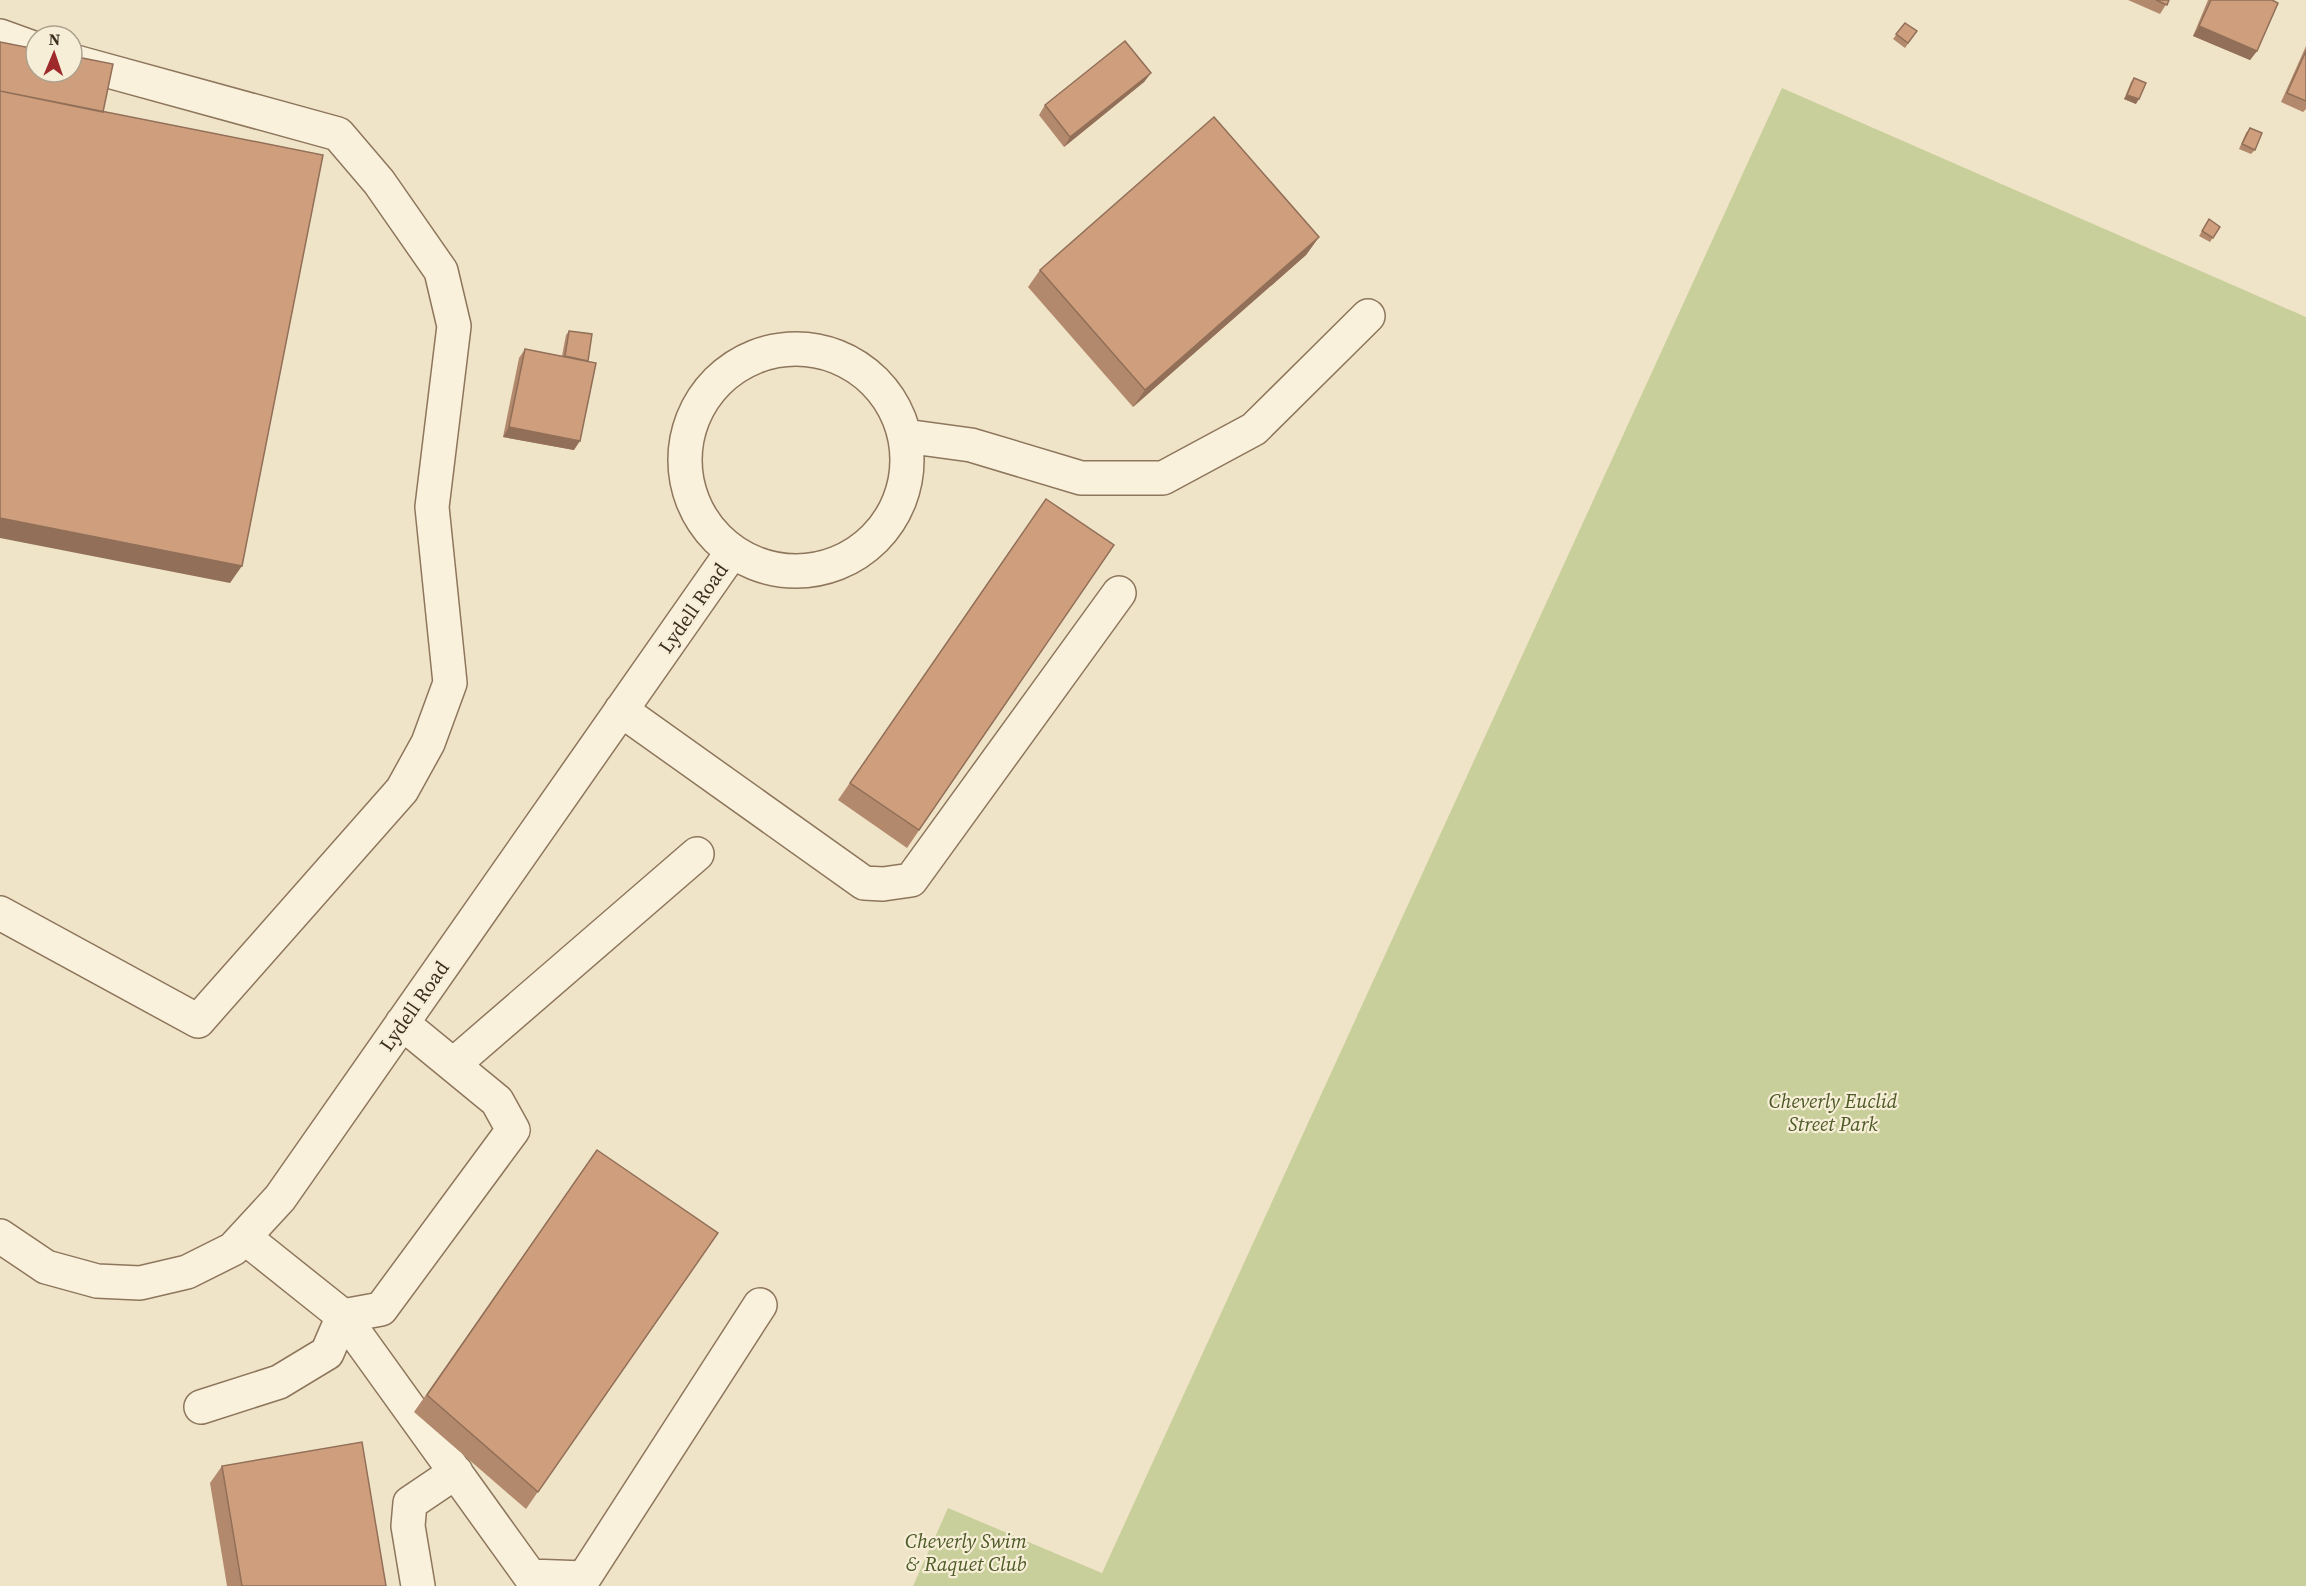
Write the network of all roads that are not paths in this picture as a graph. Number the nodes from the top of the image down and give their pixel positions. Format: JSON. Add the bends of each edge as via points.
{"nodes":[{"id":1,"x":0,"y":36,"type":"edge"},
{"id":2,"x":24,"y":45,"type":"edge"},
{"id":3,"x":84,"y":64,"type":"edge"},
{"id":4,"x":1368,"y":316,"type":"dead end"},
{"id":5,"x":905,"y":436,"type":"junction"},
{"id":6,"x":732,"y":552,"type":"junction"},
{"id":7,"x":1119,"y":593,"type":"dead end"},
{"id":8,"x":621,"y":710,"type":"junction"},
{"id":9,"x":697,"y":854,"type":"dead end"},
{"id":10,"x":0,"y":914,"type":"edge"},
{"id":11,"x":402,"y":1023,"type":"junction"},
{"id":12,"x":453,"y":1065,"type":"junction"},
{"id":13,"x":244,"y":1237,"type":"junction"},
{"id":14,"x":1,"y":1240,"type":"edge"},
{"id":15,"x":760,"y":1305,"type":"dead end"},
{"id":16,"x":343,"y":1316,"type":"junction"},
{"id":17,"x":201,"y":1407,"type":"dead end"},
{"id":18,"x":456,"y":1472,"type":"junction"},
{"id":19,"x":418,"y":1586,"type":"edge"}],
"edges":[{"from":1,"to":2,"type":"street"},
{"from":3,"to":10,"type":"street","via":[[338,134],[379,182],[441,271],[454,326],[432,507],[450,683],[428,743],[402,790],[198,1021]]},
{"from":4,"to":5,"type":"street","via":[[1254,429],[1163,478],[1081,478],[971,445]]},
{"from":5,"to":6,"type":"street","name":"Lydell Road","via":[[908,469],[900,502],[883,530],[858,552],[828,567],[795,572],[762,567]]},
{"from":5,"to":6,"type":"street","name":"Lydell Road","via":[[894,405],[873,378],[845,360],[813,350],[780,349],[748,359],[720,378],[699,404],[686,434],[684,468],[691,500],[707,529]]},
{"from":6,"to":8,"type":"street","name":"Lydell Road"},
{"from":7,"to":8,"type":"street","via":[[911,880],[864,883]]},
{"from":8,"to":11,"type":"street","name":"Lydell Road"},
{"from":9,"to":12,"type":"street"},
{"from":11,"to":12,"type":"street"},
{"from":11,"to":13,"type":"street","name":"Lydell Road","via":[[280,1198]]},
{"from":12,"to":16,"type":"street","via":[[497,1101],[513,1130],[381,1309]]},
{"from":13,"to":14,"type":"street","name":"Lydell Road","via":[[233,1249],[187,1272],[140,1283],[97,1281],[46,1267]]},
{"from":13,"to":16,"type":"street"},
{"from":15,"to":18,"type":"street","via":[[584,1578],[530,1576]]},
{"from":16,"to":17,"type":"street","via":[[327,1353],[279,1382]]},
{"from":16,"to":18,"type":"street"},
{"from":18,"to":19,"type":"street","via":[[410,1503],[408,1526]]}]}
